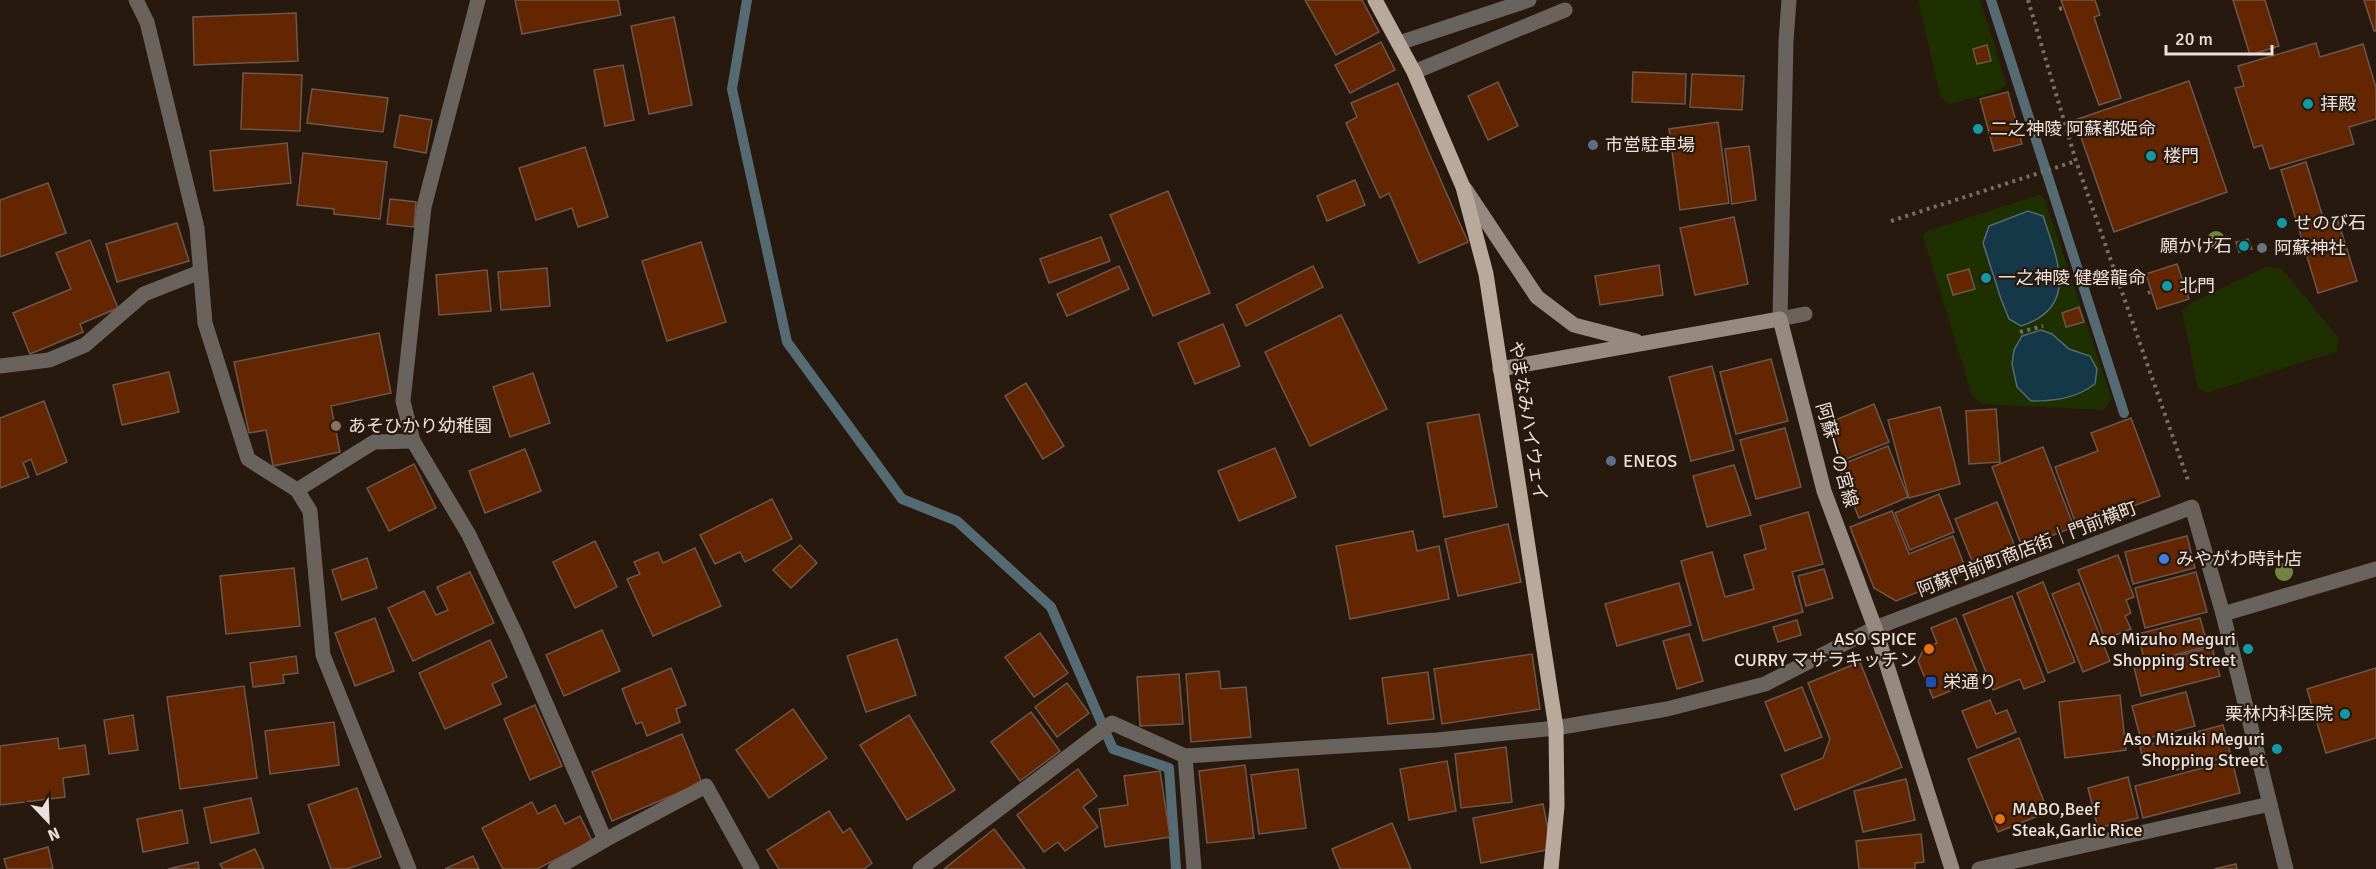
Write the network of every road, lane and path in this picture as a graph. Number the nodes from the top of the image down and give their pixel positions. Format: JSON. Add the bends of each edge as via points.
{"nodes":[{"id":1,"x":136,"y":0,"type":"edge"},
{"id":2,"x":478,"y":0,"type":"edge"},
{"id":3,"x":1375,"y":0,"type":"edge"},
{"id":4,"x":1529,"y":0,"type":"edge"},
{"id":5,"x":1789,"y":0,"type":"edge"},
{"id":6,"x":2028,"y":0,"type":"edge"},
{"id":7,"x":1565,"y":10,"type":"dead end"},
{"id":8,"x":1399,"y":43,"type":"junction"},
{"id":9,"x":1414,"y":72,"type":"junction"},
{"id":10,"x":2076,"y":161,"type":"junction"},
{"id":11,"x":1463,"y":187,"type":"junction"},
{"id":12,"x":1891,"y":221,"type":"dead end"},
{"id":13,"x":200,"y":272,"type":"junction"},
{"id":14,"x":1805,"y":314,"type":"dead end"},
{"id":15,"x":1780,"y":319,"type":"junction"},
{"id":16,"x":2043,"y":326,"type":"dead end"},
{"id":17,"x":2019,"y":333,"type":"dead end"},
{"id":18,"x":1642,"y":342,"type":"junction"},
{"id":19,"x":0,"y":366,"type":"edge"},
{"id":20,"x":1500,"y":369,"type":"junction"},
{"id":21,"x":413,"y":441,"type":"junction"},
{"id":22,"x":297,"y":490,"type":"junction"},
{"id":23,"x":2192,"y":507,"type":"junction"},
{"id":24,"x":2376,"y":569,"type":"edge"},
{"id":25,"x":2223,"y":614,"type":"junction"},
{"id":26,"x":1875,"y":628,"type":"junction"},
{"id":27,"x":1556,"y":728,"type":"junction"},
{"id":28,"x":1185,"y":756,"type":"junction"},
{"id":29,"x":2270,"y":804,"type":"junction"},
{"id":30,"x":605,"y":840,"type":"junction"},
{"id":31,"x":409,"y":869,"type":"edge"},
{"id":32,"x":555,"y":869,"type":"edge"},
{"id":33,"x":752,"y":869,"type":"edge"},
{"id":34,"x":920,"y":869,"type":"edge"},
{"id":35,"x":1194,"y":869,"type":"edge"},
{"id":36,"x":1551,"y":869,"type":"edge"},
{"id":37,"x":1952,"y":869,"type":"edge"},
{"id":38,"x":1979,"y":869,"type":"edge"},
{"id":39,"x":2286,"y":869,"type":"edge"}],
"edges":[{"from":1,"to":13,"type":"street","via":[[147,22],[197,228]]},
{"from":2,"to":21,"type":"street","via":[[424,207],[403,401]]},
{"from":3,"to":8,"type":"main road","name":"やまなみハイウェイ"},
{"from":4,"to":8,"type":"street"},
{"from":5,"to":15,"type":"street"},
{"from":6,"to":10,"type":"path"},
{"from":7,"to":9,"type":"street"},
{"from":8,"to":9,"type":"main road","name":"やまなみハイウェイ"},
{"from":9,"to":11,"type":"main road","name":"やまなみハイウェイ"},
{"from":10,"to":12,"type":"path"},
{"from":10,"to":23,"type":"path","via":[[2189,482]]},
{"from":11,"to":18,"type":"main road","via":[[1537,297],[1574,325]]},
{"from":11,"to":20,"type":"main road","name":"やまなみハイウェイ","via":[[1486,274]]},
{"from":13,"to":19,"type":"street","via":[[144,294],[86,345],[49,360]]},
{"from":13,"to":22,"type":"street","via":[[205,323],[248,459]]},
{"from":14,"to":15,"type":"street"},
{"from":15,"to":18,"type":"main road"},
{"from":15,"to":26,"type":"main road","name":"阿蘇一の宮線","via":[[1824,491]]},
{"from":16,"to":17,"type":"path"},
{"from":18,"to":20,"type":"main road"},
{"from":20,"to":27,"type":"main road","name":"やまなみハイウェイ"},
{"from":21,"to":22,"type":"street","via":[[374,442]]},
{"from":21,"to":30,"type":"street","via":[[469,535]]},
{"from":22,"to":31,"type":"street","via":[[310,511],[323,655]]},
{"from":23,"to":25,"type":"street"},
{"from":23,"to":26,"type":"street","name":"阿蘇門前町商店街｜門前横町"},
{"from":24,"to":25,"type":"street"},
{"from":25,"to":29,"type":"street"},
{"from":26,"to":27,"type":"street","name":"阿蘇門前町商店街｜門前横町","via":[[1765,684],[1667,710]]},
{"from":26,"to":37,"type":"main road","name":"阿蘇一の宮線"},
{"from":27,"to":28,"type":"street","name":"阿蘇門前町商店街｜門前横町","via":[[1437,740]]},
{"from":27,"to":36,"type":"main road","name":"やまなみハイウェイ","via":[[1557,806]]},
{"from":28,"to":34,"type":"street","via":[[1112,723]]},
{"from":28,"to":35,"type":"street"},
{"from":29,"to":38,"type":"street"},
{"from":29,"to":39,"type":"street"},
{"from":30,"to":32,"type":"street"},
{"from":30,"to":33,"type":"street","via":[[706,786]]}]}
